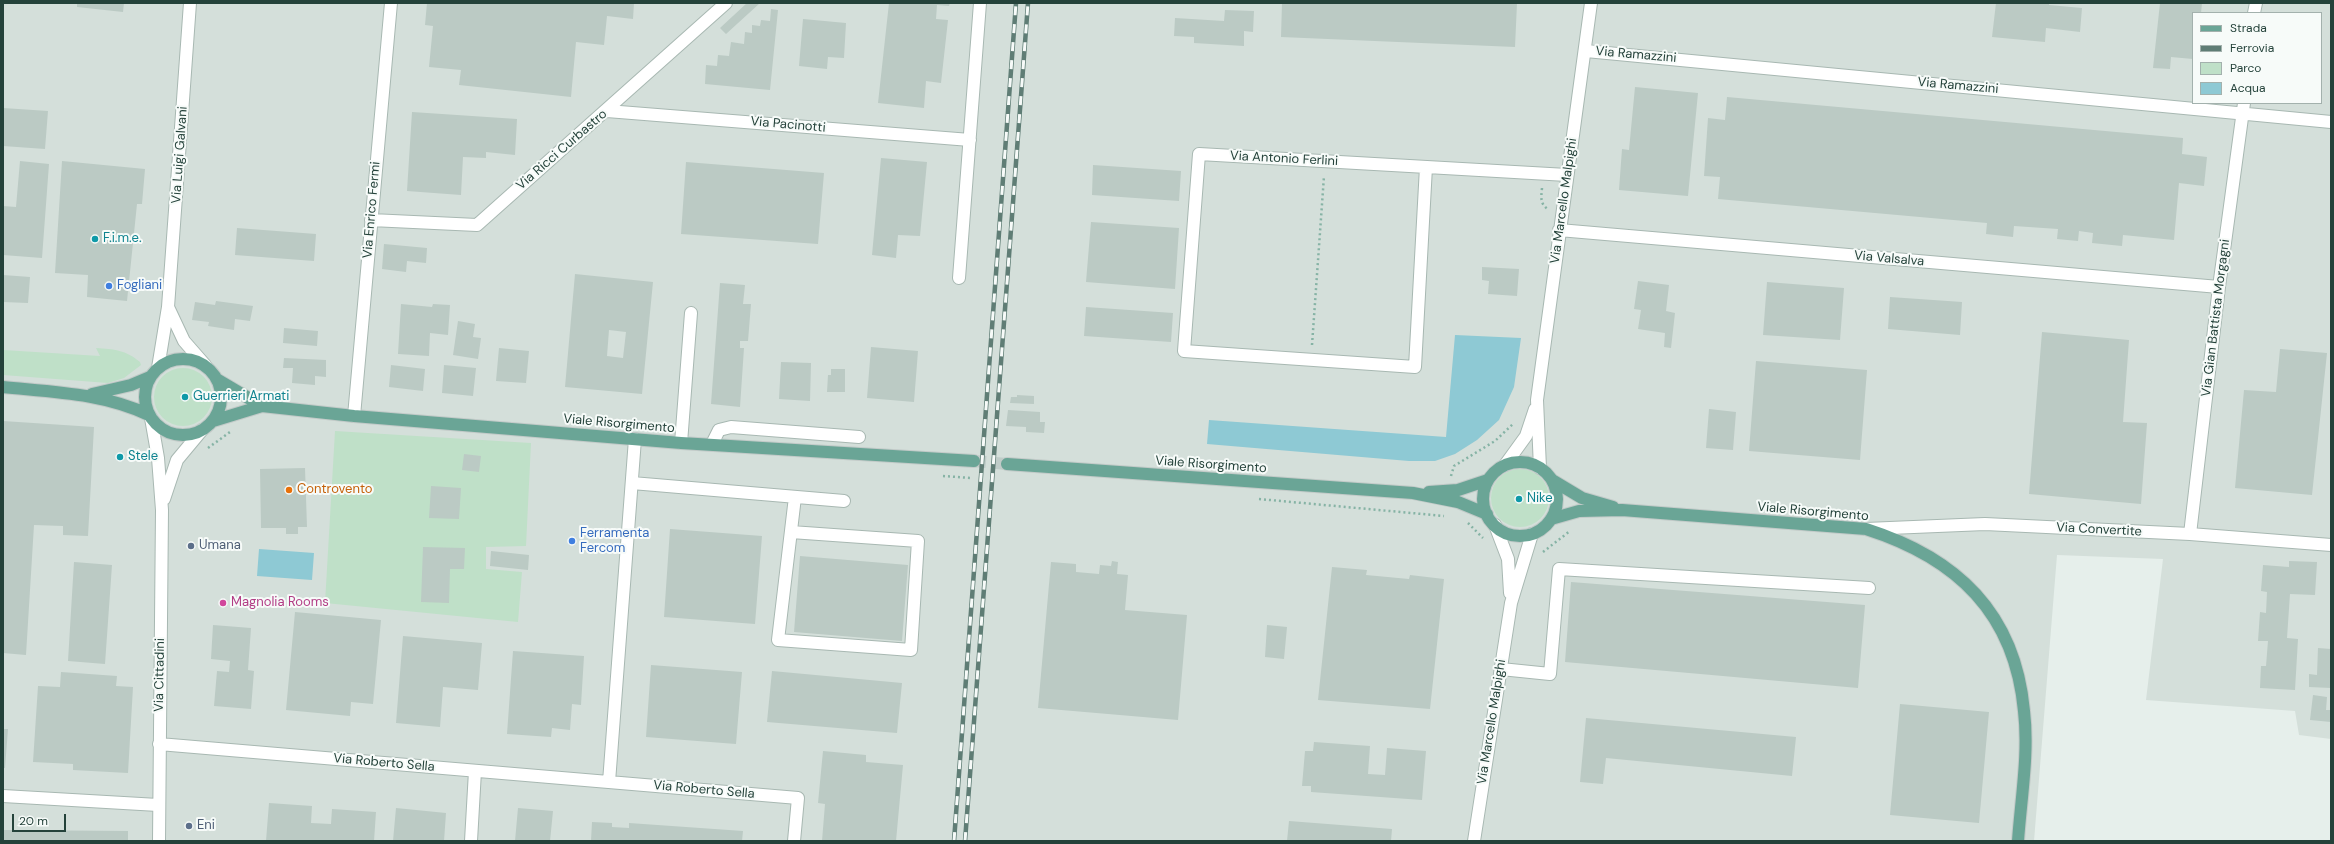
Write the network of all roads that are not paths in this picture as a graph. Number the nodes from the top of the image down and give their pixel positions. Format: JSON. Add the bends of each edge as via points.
{"nodes":[{"id":1,"x":190,"y":3,"type":"edge"},
{"id":2,"x":391,"y":3,"type":"edge"},
{"id":3,"x":726,"y":3,"type":"edge"},
{"id":4,"x":980,"y":3,"type":"edge"},
{"id":5,"x":1592,"y":3,"type":"edge"},
{"id":6,"x":1586,"y":51,"type":"junction"},
{"id":7,"x":2192,"y":104,"type":"edge"},
{"id":8,"x":2197,"y":104,"type":"edge"},
{"id":9,"x":2243,"y":108,"type":"edge"},
{"id":10,"x":606,"y":111,"type":"junction"},
{"id":11,"x":2331,"y":122,"type":"edge"},
{"id":12,"x":970,"y":140,"type":"junction"},
{"id":13,"x":1426,"y":167,"type":"junction"},
{"id":14,"x":1567,"y":175,"type":"junction"},
{"id":15,"x":371,"y":220,"type":"junction"},
{"id":16,"x":1559,"y":230,"type":"junction"},
{"id":17,"x":959,"y":278,"type":"dead end"},
{"id":18,"x":2219,"y":287,"type":"junction"},
{"id":19,"x":168,"y":307,"type":"junction"},
{"id":20,"x":690,"y":312,"type":"dead end"},
{"id":21,"x":205,"y":365,"type":"junction"},
{"id":22,"x":154,"y":372,"type":"junction"},
{"id":23,"x":218,"y":380,"type":"junction"},
{"id":24,"x":3,"y":387,"type":"edge"},
{"id":25,"x":84,"y":395,"type":"junction"},
{"id":26,"x":1537,"y":400,"type":"junction"},
{"id":27,"x":262,"y":406,"type":"junction"},
{"id":28,"x":150,"y":416,"type":"junction"},
{"id":29,"x":354,"y":416,"type":"junction"},
{"id":30,"x":213,"y":421,"type":"junction"},
{"id":31,"x":202,"y":430,"type":"junction"},
{"id":32,"x":859,"y":437,"type":"dead end"},
{"id":33,"x":635,"y":439,"type":"junction"},
{"id":34,"x":681,"y":443,"type":"junction"},
{"id":35,"x":712,"y":444,"type":"junction"},
{"id":36,"x":974,"y":461,"type":"tunnel mouth"},
{"id":37,"x":1007,"y":464,"type":"tunnel mouth"},
{"id":38,"x":1505,"y":465,"type":"junction"},
{"id":39,"x":1540,"y":468,"type":"junction"},
{"id":40,"x":1488,"y":480,"type":"junction"},
{"id":41,"x":1552,"y":480,"type":"junction"},
{"id":42,"x":632,"y":483,"type":"junction"},
{"id":43,"x":1451,"y":496,"type":"junction"},
{"id":44,"x":795,"y":497,"type":"junction"},
{"id":45,"x":844,"y":501,"type":"dead end"},
{"id":46,"x":162,"y":510,"type":"junction"},
{"id":47,"x":1622,"y":510,"type":"junction"},
{"id":48,"x":1487,"y":514,"type":"junction"},
{"id":49,"x":1550,"y":519,"type":"junction"},
{"id":50,"x":1495,"y":525,"type":"junction"},
{"id":51,"x":1866,"y":529,"type":"junction"},
{"id":52,"x":791,"y":532,"type":"junction"},
{"id":53,"x":1532,"y":534,"type":"junction"},
{"id":54,"x":2190,"y":534,"type":"junction"},
{"id":55,"x":2331,"y":544,"type":"edge"},
{"id":56,"x":1869,"y":588,"type":"dead end"},
{"id":57,"x":1511,"y":603,"type":"junction"},
{"id":58,"x":1501,"y":669,"type":"junction"},
{"id":59,"x":159,"y":744,"type":"junction"},
{"id":60,"x":475,"y":770,"type":"junction"},
{"id":61,"x":609,"y":782,"type":"junction"},
{"id":62,"x":3,"y":796,"type":"edge"},
{"id":63,"x":158,"y":805,"type":"junction"},
{"id":64,"x":159,"y":841,"type":"edge"},
{"id":65,"x":471,"y":841,"type":"edge"},
{"id":66,"x":794,"y":841,"type":"edge"},
{"id":67,"x":1474,"y":841,"type":"edge"},
{"id":68,"x":2018,"y":841,"type":"edge"}],
"edges":[{"from":1,"to":19,"type":"street","name":"Via Luigi Galvani"},
{"from":2,"to":15,"type":"street","name":"Via Enrico Fermi"},
{"from":3,"to":10,"type":"street","name":"Via Ricci Curbastro"},
{"from":4,"to":12,"type":"street"},
{"from":5,"to":6,"type":"street","name":"Via Marcello Malpighi"},
{"from":6,"to":7,"type":"street","name":"Via Ramazzini"},
{"from":6,"to":14,"type":"street","name":"Via Marcello Malpighi"},
{"from":8,"to":9,"type":"street","name":"Via Ramazzini"},
{"from":9,"to":11,"type":"street","name":"Via Ramazzini"},
{"from":9,"to":18,"type":"street","name":"Via Gian Battista Morgagni"},
{"from":10,"to":12,"type":"street","name":"Via Pacinotti"},
{"from":10,"to":15,"type":"street","name":"Via Ricci Curbastro","via":[[477,225]]},
{"from":12,"to":17,"type":"street"},
{"from":13,"to":13,"type":"street","name":"Via Antonio Ferlini","via":[[1415,368],[1184,351],[1199,154]]},
{"from":13,"to":14,"type":"street","name":"Via Antonio Ferlini"},
{"from":14,"to":16,"type":"street","name":"Via Marcello Malpighi"},
{"from":15,"to":29,"type":"street","name":"Via Enrico Fermi"},
{"from":16,"to":18,"type":"street","name":"Via Valsalva"},
{"from":16,"to":26,"type":"street","name":"Via Marcello Malpighi"},
{"from":18,"to":54,"type":"street","name":"Via Gian Battista Morgagni"},
{"from":19,"to":21,"type":"street","name":"Via Luigi Galvani","via":[[184,341]]},
{"from":19,"to":22,"type":"street","name":"Via Luigi Galvani"},
{"from":20,"to":34,"type":"street"},
{"from":21,"to":22,"type":"main road","via":[[184,358],[174,360]]},
{"from":21,"to":23,"type":"main road"},
{"from":22,"to":25,"type":"main road","via":[[131,385]]},
{"from":22,"to":28,"type":"main road","via":[[145,393]]},
{"from":23,"to":27,"type":"main road","name":"Viale Risorgimento"},
{"from":23,"to":30,"type":"main road","via":[[222,401]]},
{"from":24,"to":25,"type":"main road"},
{"from":25,"to":28,"type":"main road","via":[[131,406]]},
{"from":26,"to":38,"type":"street","name":"Via Marcello Malpighi","via":[[1526,436]]},
{"from":26,"to":39,"type":"street","name":"Via Marcello Malpighi"},
{"from":27,"to":29,"type":"main road","name":"Viale Risorgimento"},
{"from":27,"to":30,"type":"main road","name":"Viale Risorgimento"},
{"from":28,"to":31,"type":"main road","via":[[157,425],[174,434],[193,434]]},
{"from":28,"to":46,"type":"street","name":"Via Cittadini","via":[[156,445]]},
{"from":29,"to":33,"type":"main road","name":"Viale Risorgimento"},
{"from":30,"to":31,"type":"main road"},
{"from":31,"to":46,"type":"street","name":"Via Cittadini","via":[[177,460]]},
{"from":32,"to":35,"type":"street","via":[[731,427],[719,430]]},
{"from":33,"to":34,"type":"main road","name":"Viale Risorgimento"},
{"from":33,"to":42,"type":"street"},
{"from":34,"to":35,"type":"main road","name":"Viale Risorgimento"},
{"from":35,"to":36,"type":"main road","name":"Viale Risorgimento"},
{"from":37,"to":43,"type":"main road","name":"Viale Risorgimento"},
{"from":38,"to":39,"type":"main road","name":"Viale Risorgimento","via":[[1529,463]]},
{"from":38,"to":40,"type":"main road","name":"Viale Risorgimento"},
{"from":39,"to":41,"type":"main road","name":"Viale Risorgimento"},
{"from":40,"to":43,"type":"main road","name":"Viale Risorgimento"},
{"from":40,"to":48,"type":"main road","via":[[1484,503]]},
{"from":41,"to":47,"type":"main road","name":"Viale Risorgimento","via":[[1582,498]]},
{"from":41,"to":49,"type":"main road","name":"Viale Risorgimento","via":[[1557,500]]},
{"from":42,"to":44,"type":"street"},
{"from":42,"to":61,"type":"street"},
{"from":43,"to":48,"type":"main road","name":"Viale Risorgimento"},
{"from":44,"to":45,"type":"street"},
{"from":44,"to":52,"type":"street"},
{"from":46,"to":59,"type":"street","name":"Via Cittadini"},
{"from":47,"to":49,"type":"main road","name":"Viale Risorgimento","via":[[1579,511]]},
{"from":47,"to":51,"type":"main road","name":"Viale Risorgimento"},
{"from":48,"to":50,"type":"main road"},
{"from":49,"to":53,"type":"main road","name":"Viale Risorgimento"},
{"from":50,"to":53,"type":"main road","via":[[1512,534]]},
{"from":50,"to":57,"type":"street","name":"Via Marcello Malpighi","via":[[1508,559]]},
{"from":51,"to":54,"type":"street","name":"Via Convertite","via":[[1985,524]]},
{"from":51,"to":68,"type":"main road","name":"Viale Risorgimento","via":[[1896,538],[1947,568],[1980,599],[2006,637],[2021,681],[2026,739]]},
{"from":52,"to":52,"type":"street","via":[[778,640],[911,650],[918,541]]},
{"from":53,"to":57,"type":"street","name":"Via Marcello Malpighi"},
{"from":54,"to":55,"type":"street","name":"Via Convertite"},
{"from":56,"to":58,"type":"street","via":[[1559,569],[1550,674]]},
{"from":57,"to":58,"type":"street","name":"Via Marcello Malpighi"},
{"from":58,"to":67,"type":"street","name":"Via Marcello Malpighi"},
{"from":59,"to":60,"type":"street","name":"Via Roberto Sella"},
{"from":59,"to":63,"type":"street","name":"Via Cittadini"},
{"from":60,"to":61,"type":"street","name":"Via Roberto Sella"},
{"from":60,"to":65,"type":"street"},
{"from":61,"to":66,"type":"street","name":"Via Roberto Sella","via":[[798,798]]},
{"from":62,"to":63,"type":"street"},
{"from":63,"to":64,"type":"street","name":"Via Cittadini"}]}
